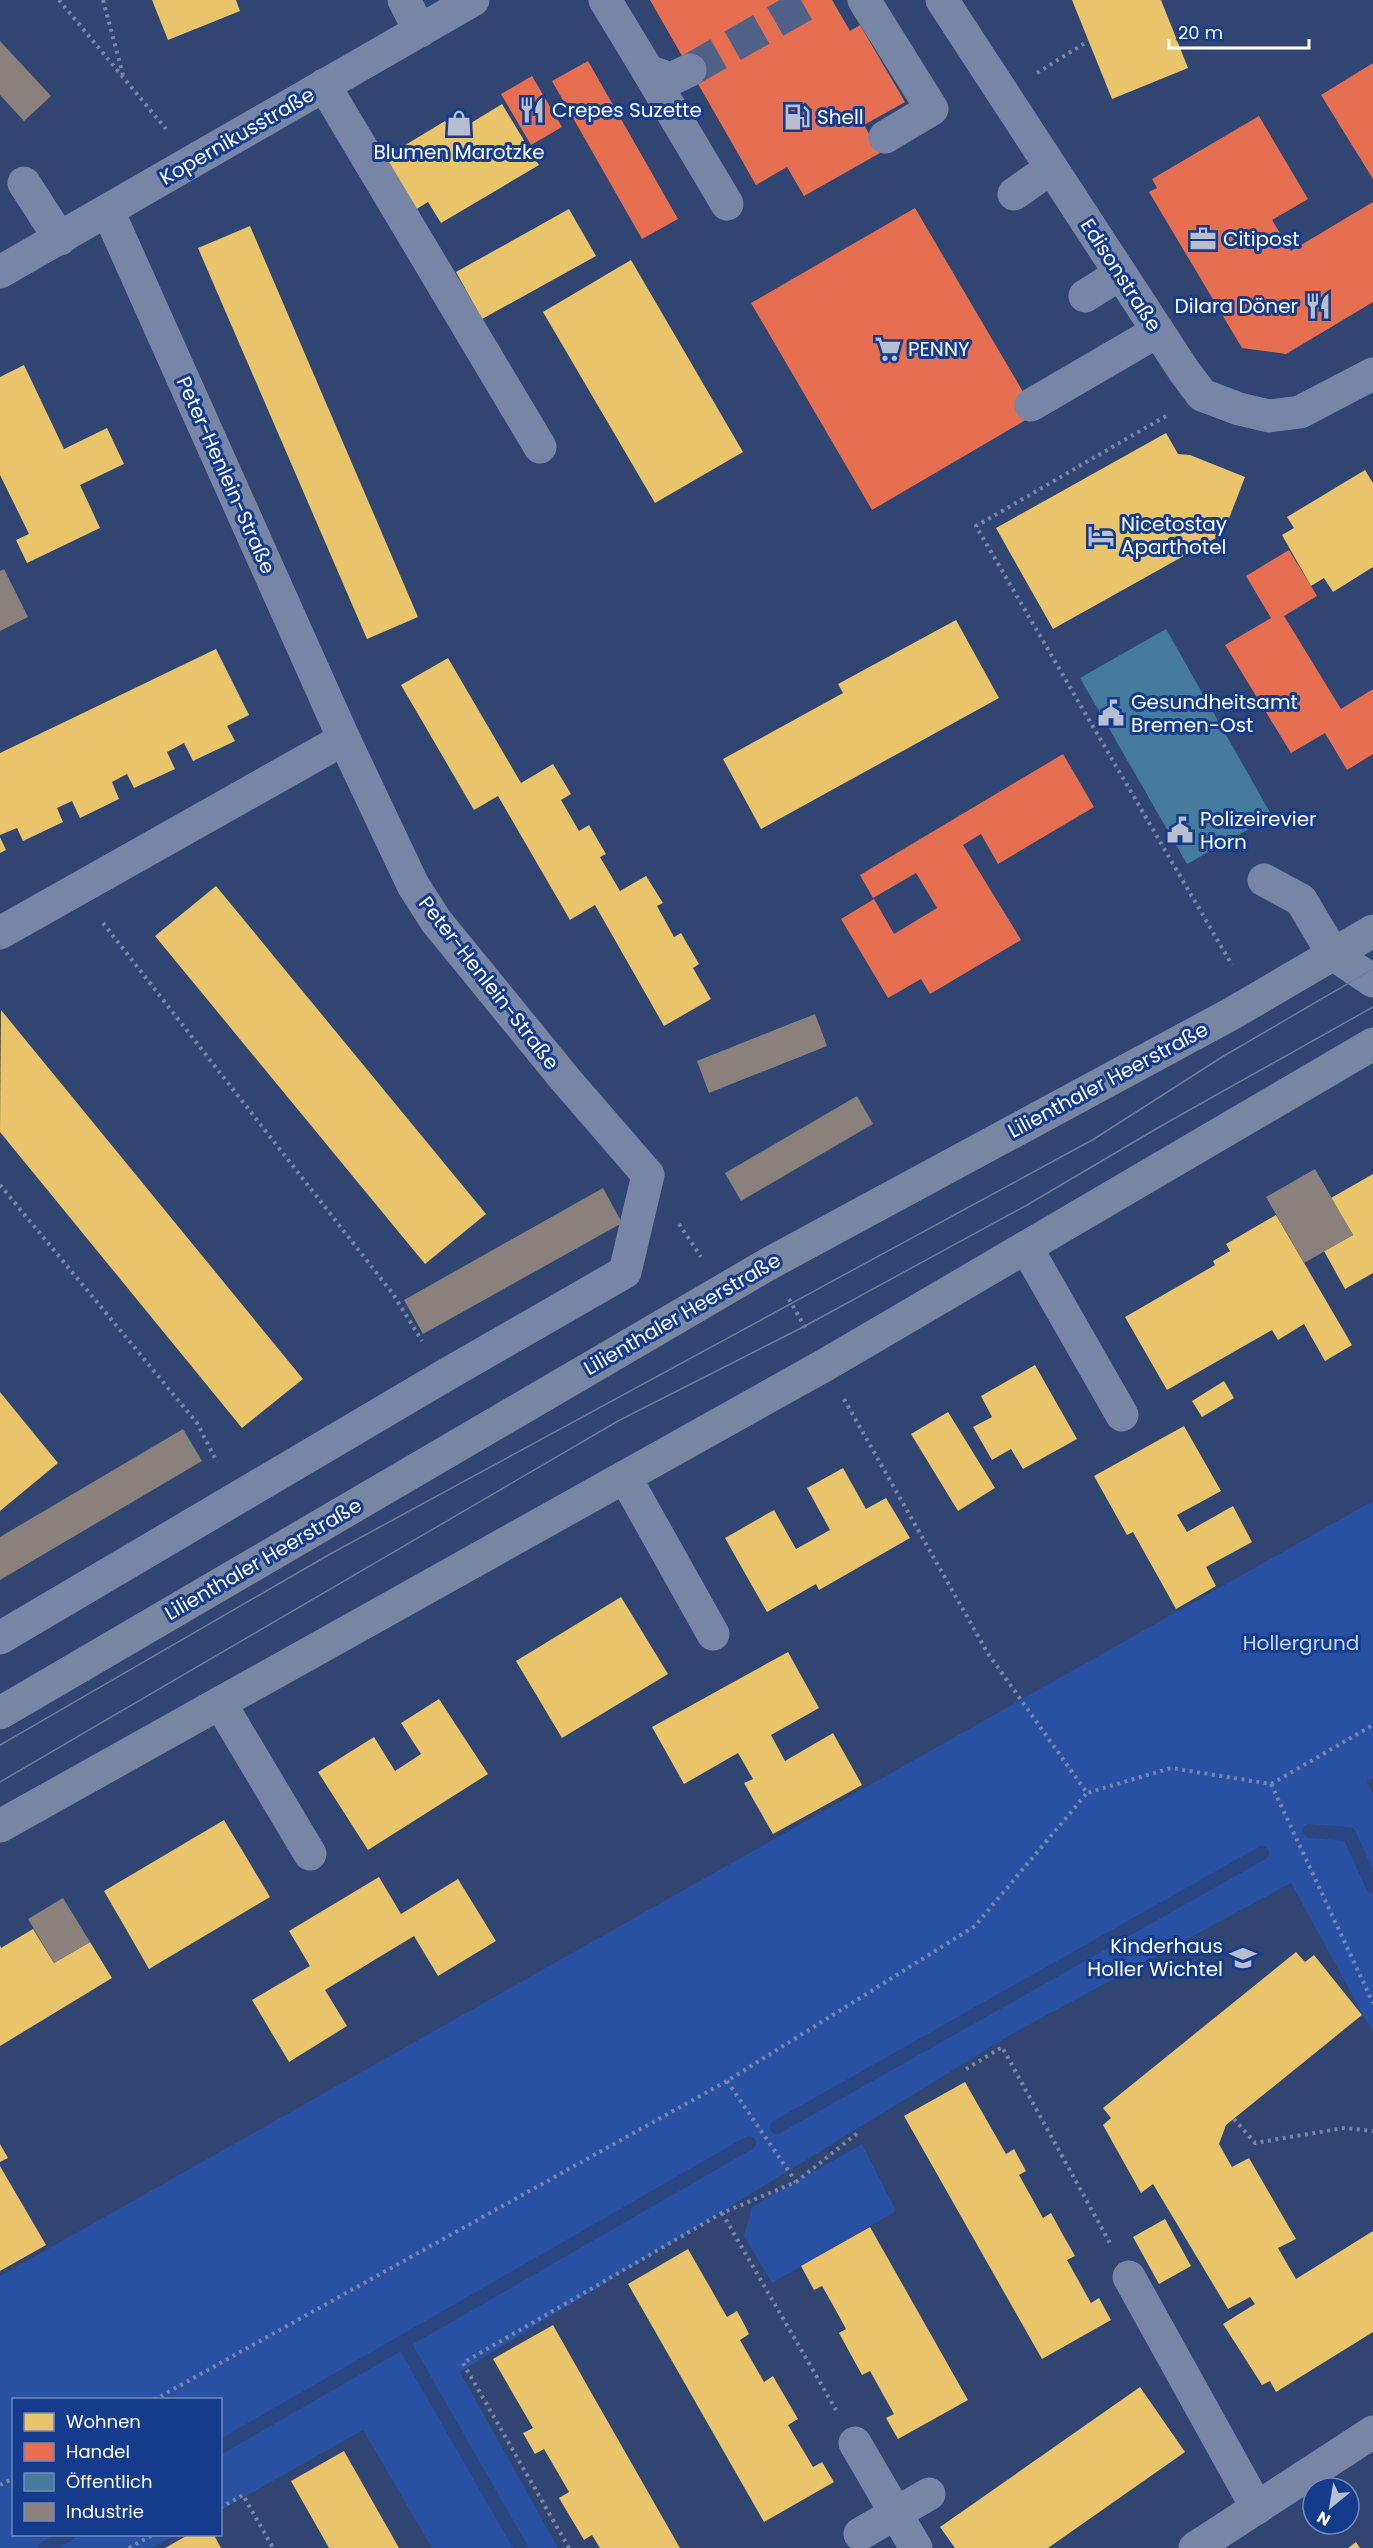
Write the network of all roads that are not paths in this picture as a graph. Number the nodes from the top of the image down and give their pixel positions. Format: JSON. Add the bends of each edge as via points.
{"nodes":[{"id":1,"x":404,"y":0,"type":"edge"},
{"id":2,"x":473,"y":0,"type":"edge"},
{"id":3,"x":605,"y":0,"type":"edge"},
{"id":4,"x":864,"y":0,"type":"edge"},
{"id":5,"x":942,"y":0,"type":"edge"},
{"id":6,"x":420,"y":31,"type":"junction"},
{"id":7,"x":690,"y":70,"type":"tunnel mouth"},
{"id":8,"x":648,"y":71,"type":"junction"},
{"id":9,"x":324,"y":86,"type":"junction"},
{"id":10,"x":885,"y":137,"type":"dead end"},
{"id":11,"x":1051,"y":168,"type":"junction"},
{"id":12,"x":24,"y":183,"type":"dead end"},
{"id":13,"x":1014,"y":194,"type":"dead end"},
{"id":14,"x":727,"y":204,"type":"dead end"},
{"id":15,"x":108,"y":211,"type":"junction"},
{"id":16,"x":60,"y":239,"type":"junction"},
{"id":17,"x":0,"y":272,"type":"edge"},
{"id":18,"x":1120,"y":274,"type":"junction"},
{"id":19,"x":1086,"y":296,"type":"dead end"},
{"id":20,"x":1158,"y":331,"type":"junction"},
{"id":21,"x":1373,"y":374,"type":"edge"},
{"id":22,"x":1031,"y":405,"type":"dead end"},
{"id":23,"x":540,"y":447,"type":"dead end"},
{"id":24,"x":344,"y":739,"type":"junction"},
{"id":25,"x":1264,"y":880,"type":"dead end"},
{"id":26,"x":1373,"y":931,"type":"edge"},
{"id":27,"x":0,"y":933,"type":"edge"},
{"id":28,"x":1333,"y":954,"type":"junction"},
{"id":29,"x":1373,"y":981,"type":"edge"},
{"id":30,"x":1373,"y":1044,"type":"edge"},
{"id":31,"x":1026,"y":1247,"type":"junction"},
{"id":32,"x":1122,"y":1415,"type":"dead end"},
{"id":33,"x":626,"y":1477,"type":"junction"},
{"id":34,"x":713,"y":1634,"type":"dead end"},
{"id":35,"x":0,"y":1638,"type":"edge"},
{"id":36,"x":220,"y":1703,"type":"junction"},
{"id":37,"x":0,"y":1713,"type":"edge"},
{"id":38,"x":0,"y":1826,"type":"edge"},
{"id":39,"x":310,"y":1854,"type":"dead end"},
{"id":40,"x":1129,"y":2277,"type":"road end"},
{"id":41,"x":1373,"y":2432,"type":"edge"},
{"id":42,"x":855,"y":2443,"type":"road end"},
{"id":43,"x":929,"y":2494,"type":"dead end"},
{"id":44,"x":1257,"y":2508,"type":"junction"},
{"id":45,"x":896,"y":2513,"type":"junction"},
{"id":46,"x":860,"y":2534,"type":"dead end"},
{"id":47,"x":916,"y":2548,"type":"edge"},
{"id":48,"x":1195,"y":2548,"type":"edge"}],
"edges":[{"from":1,"to":6,"type":"street"},
{"from":2,"to":6,"type":"street","name":"Kopernikusstraße"},
{"from":3,"to":8,"type":"street"},
{"from":4,"to":10,"type":"street","via":[[932,109]]},
{"from":5,"to":11,"type":"street","name":"Edisonstraße"},
{"from":6,"to":9,"type":"street","name":"Kopernikusstraße"},
{"from":7,"to":8,"type":"street","via":[[671,79]]},
{"from":8,"to":14,"type":"street"},
{"from":9,"to":15,"type":"street","name":"Kopernikusstraße"},
{"from":9,"to":23,"type":"street"},
{"from":11,"to":13,"type":"street"},
{"from":11,"to":18,"type":"street","name":"Edisonstraße"},
{"from":12,"to":16,"type":"street"},
{"from":15,"to":16,"type":"street","name":"Kopernikusstraße"},
{"from":15,"to":24,"type":"street","name":"Peter-Henlein-Straße"},
{"from":16,"to":17,"type":"street","name":"Kopernikusstraße"},
{"from":18,"to":19,"type":"street"},
{"from":18,"to":20,"type":"street","name":"Edisonstraße"},
{"from":20,"to":21,"type":"street","name":"Edisonstraße","via":[[1202,395],[1269,416],[1300,412]]},
{"from":20,"to":22,"type":"street"},
{"from":24,"to":27,"type":"street"},
{"from":24,"to":35,"type":"street","name":"Peter-Henlein-Straße","via":[[413,885],[436,921],[648,1175],[625,1272]]},
{"from":25,"to":28,"type":"street","via":[[1301,900]]},
{"from":26,"to":28,"type":"main road","name":"Lilienthaler Heerstraße"},
{"from":28,"to":29,"type":"street"},
{"from":28,"to":37,"type":"main road","name":"Lilienthaler Heerstraße","via":[[1231,1014],[770,1263]]},
{"from":30,"to":31,"type":"main road"},
{"from":31,"to":32,"type":"street"},
{"from":31,"to":33,"type":"main road"},
{"from":33,"to":34,"type":"street"},
{"from":33,"to":36,"type":"main road"},
{"from":36,"to":38,"type":"main road"},
{"from":36,"to":39,"type":"street"},
{"from":40,"to":44,"type":"street"},
{"from":41,"to":44,"type":"street"},
{"from":42,"to":45,"type":"street"},
{"from":43,"to":45,"type":"street"},
{"from":44,"to":48,"type":"street"},
{"from":45,"to":46,"type":"street"},
{"from":45,"to":47,"type":"street"}]}
